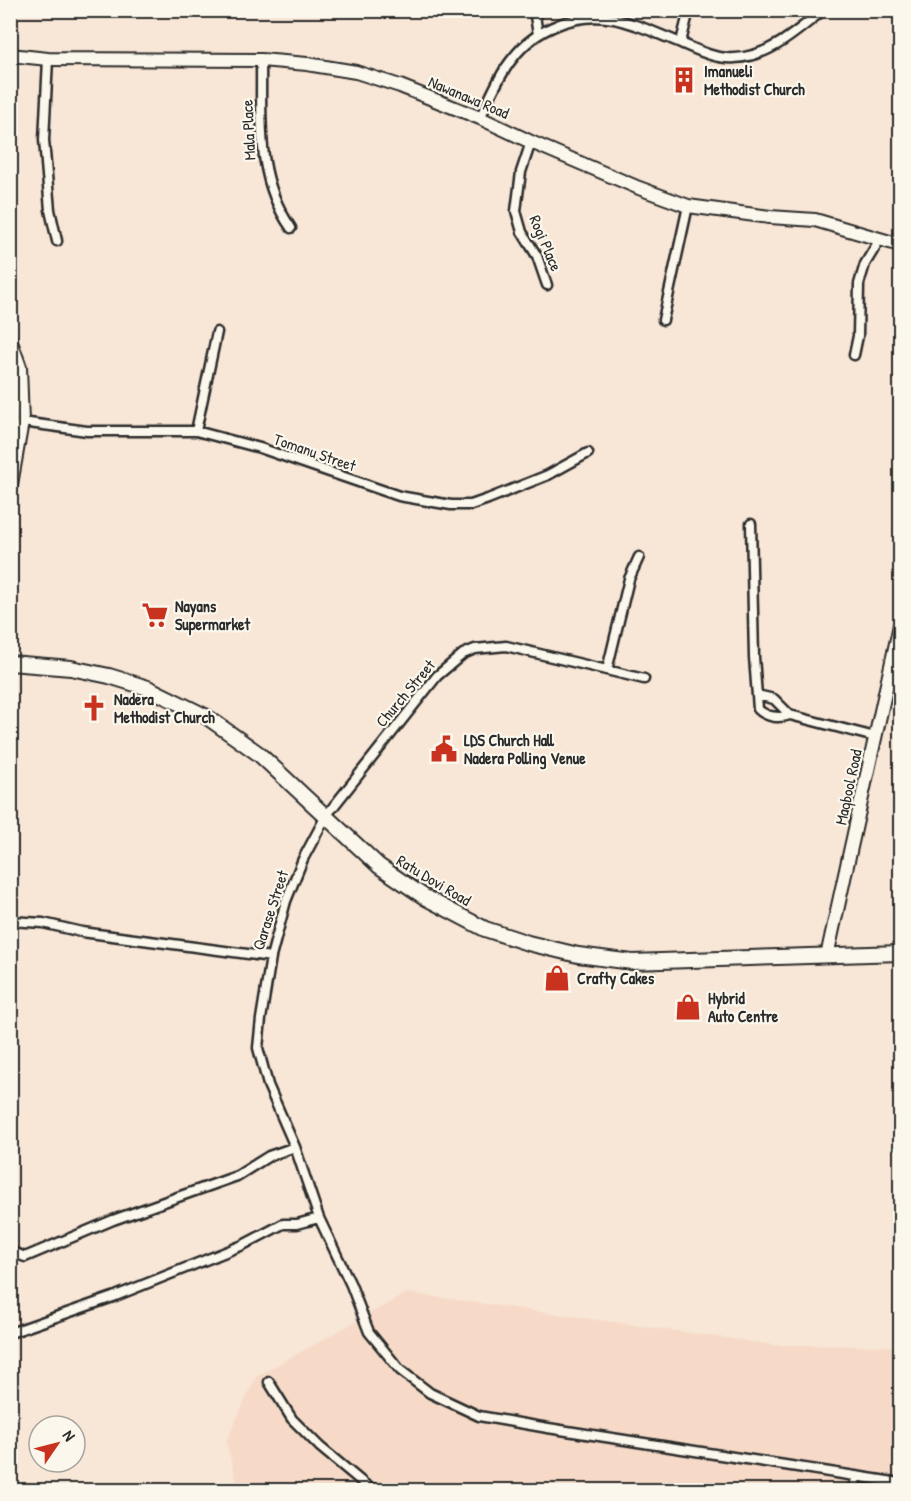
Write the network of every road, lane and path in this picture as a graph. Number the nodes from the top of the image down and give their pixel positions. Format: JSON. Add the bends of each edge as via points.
{"nodes":[{"id":1,"x":534,"y":10,"type":"edge"},
{"id":2,"x":689,"y":10,"type":"edge"},
{"id":3,"x":822,"y":11,"type":"edge"},
{"id":4,"x":538,"y":34,"type":"junction"},
{"id":5,"x":681,"y":42,"type":"junction"},
{"id":6,"x":10,"y":55,"type":"edge"},
{"id":7,"x":48,"y":59,"type":"junction"},
{"id":8,"x":261,"y":60,"type":"junction"},
{"id":9,"x":480,"y":118,"type":"junction"},
{"id":10,"x":531,"y":142,"type":"junction"},
{"id":11,"x":688,"y":206,"type":"junction"},
{"id":12,"x":291,"y":228,"type":"dead end"},
{"id":13,"x":880,"y":239,"type":"junction"},
{"id":14,"x":57,"y":241,"type":"dead end"},
{"id":15,"x":900,"y":245,"type":"edge"},
{"id":16,"x":547,"y":285,"type":"dead end"},
{"id":17,"x":663,"y":320,"type":"dead end"},
{"id":18,"x":217,"y":332,"type":"dead end"},
{"id":19,"x":10,"y":339,"type":"edge"},
{"id":20,"x":854,"y":355,"type":"dead end"},
{"id":21,"x":22,"y":422,"type":"junction"},
{"id":22,"x":196,"y":431,"type":"junction"},
{"id":23,"x":588,"y":453,"type":"dead end"},
{"id":24,"x":10,"y":490,"type":"edge"},
{"id":25,"x":751,"y":524,"type":"dead end"},
{"id":26,"x":639,"y":557,"type":"dead end"},
{"id":27,"x":900,"y":625,"type":"edge"},
{"id":28,"x":10,"y":663,"type":"edge"},
{"id":29,"x":607,"y":670,"type":"junction"},
{"id":30,"x":644,"y":679,"type":"dead end"},
{"id":31,"x":757,"y":695,"type":"junction"},
{"id":32,"x":790,"y":715,"type":"junction"},
{"id":33,"x":875,"y":737,"type":"junction"},
{"id":34,"x":326,"y":816,"type":"junction"},
{"id":35,"x":10,"y":921,"type":"edge"},
{"id":36,"x":900,"y":953,"type":"edge"},
{"id":37,"x":827,"y":956,"type":"junction"},
{"id":38,"x":270,"y":957,"type":"junction"},
{"id":39,"x":295,"y":1148,"type":"junction"},
{"id":40,"x":319,"y":1218,"type":"junction"},
{"id":41,"x":10,"y":1251,"type":"edge"},
{"id":42,"x":10,"y":1333,"type":"edge"},
{"id":43,"x":269,"y":1382,"type":"dead end"},
{"id":44,"x":856,"y":1477,"type":"junction"},
{"id":45,"x":900,"y":1483,"type":"edge"},
{"id":46,"x":370,"y":1489,"type":"edge"},
{"id":47,"x":854,"y":1491,"type":"edge"}],
"edges":[{"from":1,"to":4,"type":"street"},
{"from":2,"to":5,"type":"street"},
{"from":3,"to":5,"type":"street","via":[[790,36],[754,56],[723,58]]},
{"from":4,"to":5,"type":"street","via":[[558,24],[597,18],[615,20]]},
{"from":4,"to":9,"type":"street","via":[[512,58]]},
{"from":6,"to":7,"type":"street","name":"Nawanawa Road"},
{"from":7,"to":8,"type":"street","name":"Nawanawa Road"},
{"from":7,"to":14,"type":"street","via":[[44,140]]},
{"from":8,"to":9,"type":"street","name":"Nawanawa Road","via":[[356,72]]},
{"from":8,"to":12,"type":"street","name":"Mala Place","via":[[265,169],[279,211]]},
{"from":9,"to":10,"type":"street","name":"Nawanawa Road"},
{"from":10,"to":11,"type":"street","name":"Nawanawa Road"},
{"from":10,"to":16,"type":"street","name":"Rogi Place","via":[[521,172],[516,211]]},
{"from":11,"to":13,"type":"street","name":"Nawanawa Road","via":[[815,220]]},
{"from":11,"to":17,"type":"street"},
{"from":13,"to":15,"type":"street","name":"Nawanawa Road"},
{"from":13,"to":20,"type":"street","via":[[859,284]]},
{"from":18,"to":22,"type":"street"},
{"from":19,"to":21,"type":"street","via":[[20,367]]},
{"from":21,"to":22,"type":"street","name":"Tomanu Street","via":[[87,431]]},
{"from":21,"to":24,"type":"street"},
{"from":22,"to":23,"type":"street","name":"Tomanu Street","via":[[260,448],[399,496],[452,505],[471,505],[488,499],[548,475]]},
{"from":25,"to":31,"type":"street"},
{"from":26,"to":29,"type":"street","via":[[629,579]]},
{"from":27,"to":33,"type":"street","name":"Maqbool Road"},
{"from":28,"to":34,"type":"main road","name":"Ratu Dovi Road","via":[[71,669],[148,688],[207,717],[259,754]]},
{"from":29,"to":30,"type":"street","name":"Church Street"},
{"from":29,"to":34,"type":"street","name":"Church Street","via":[[506,646],[463,654],[436,676]]},
{"from":31,"to":32,"type":"street","via":[[774,699]]},
{"from":31,"to":32,"type":"street","via":[[760,712],[779,717]]},
{"from":32,"to":33,"type":"street"},
{"from":33,"to":37,"type":"street","name":"Maqbool Road"},
{"from":34,"to":37,"type":"main road","name":"Ratu Dovi Road","via":[[379,866],[426,898],[485,929],[528,943],[632,962]]},
{"from":34,"to":38,"type":"street","name":"Qarase Street","via":[[290,891]]},
{"from":35,"to":38,"type":"street"},
{"from":36,"to":37,"type":"main road","name":"Ratu Dovi Road"},
{"from":38,"to":39,"type":"street","name":"Qarase Street","via":[[258,1048],[268,1085]]},
{"from":39,"to":40,"type":"street","name":"Qarase Street"},
{"from":39,"to":41,"type":"street","via":[[269,1156],[237,1176],[113,1220],[25,1257]]},
{"from":40,"to":42,"type":"street","via":[[283,1224],[113,1297]]},
{"from":40,"to":44,"type":"street","name":"Qarase Street","via":[[369,1332],[400,1371],[430,1393],[479,1416]]},
{"from":43,"to":46,"type":"street","via":[[292,1419]]},
{"from":44,"to":45,"type":"street","name":"Qarase Street"},
{"from":44,"to":47,"type":"street"}]}
